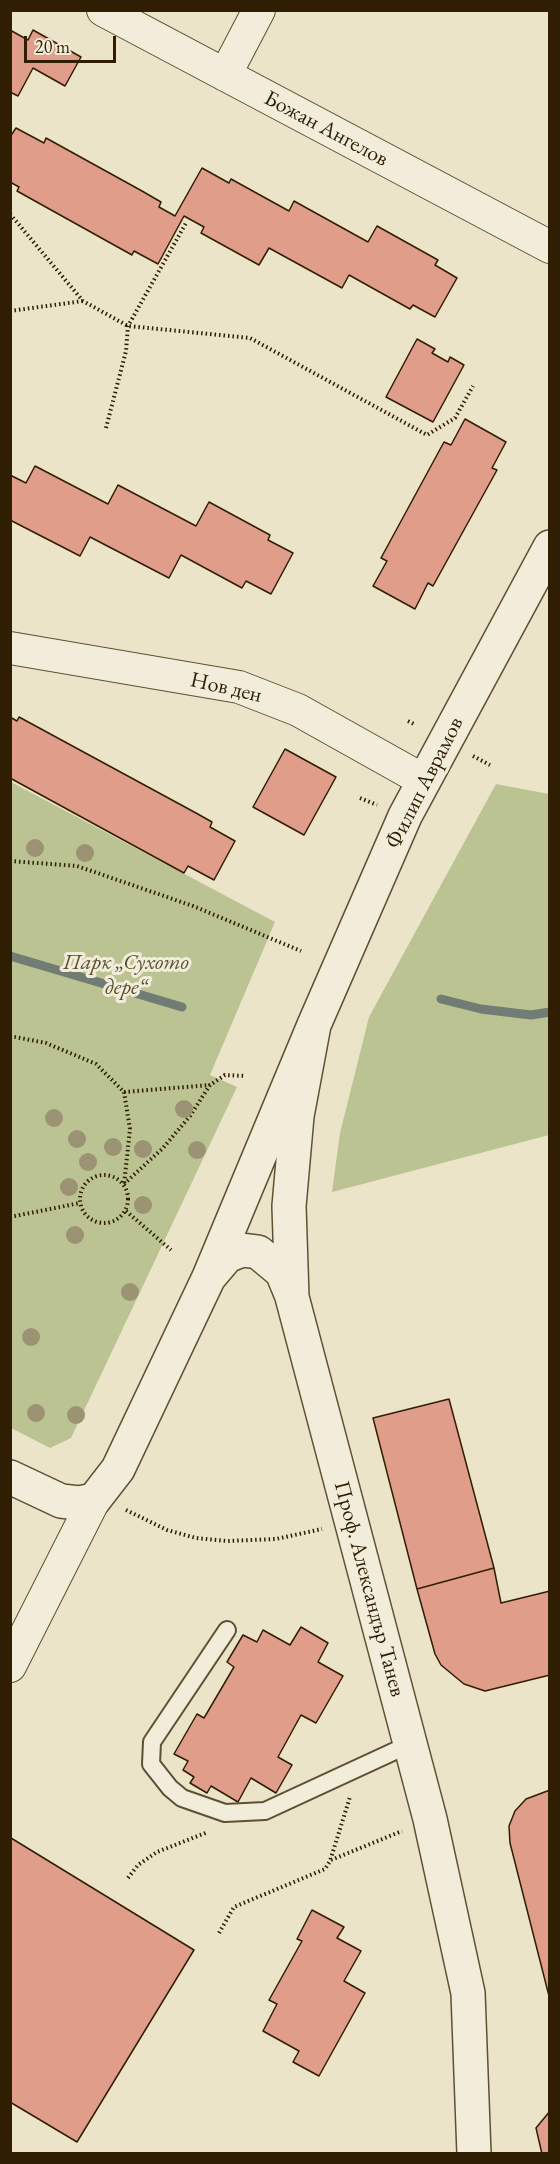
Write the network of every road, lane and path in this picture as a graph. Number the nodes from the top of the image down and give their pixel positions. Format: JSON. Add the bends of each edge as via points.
{"nodes":[{"id":1,"x":103,"y":10,"type":"edge"},
{"id":2,"x":259,"y":10,"type":"edge"},
{"id":3,"x":225,"y":75,"type":"junction"},
{"id":4,"x":10,"y":214,"type":"edge"},
{"id":5,"x":186,"y":223,"type":"dead end"},
{"id":6,"x":549,"y":247,"type":"edge"},
{"id":7,"x":83,"y":301,"type":"junction"},
{"id":8,"x":10,"y":311,"type":"edge"},
{"id":9,"x":128,"y":326,"type":"junction"},
{"id":10,"x":472,"y":386,"type":"dead end"},
{"id":11,"x":106,"y":428,"type":"dead end"},
{"id":12,"x":549,"y":547,"type":"edge"},
{"id":13,"x":10,"y":648,"type":"edge"},
{"id":14,"x":408,"y":721,"type":"dead end"},
{"id":15,"x":414,"y":724,"type":"dead end"},
{"id":16,"x":472,"y":756,"type":"dead end"},
{"id":17,"x":490,"y":765,"type":"dead end"},
{"id":18,"x":423,"y":780,"type":"junction"},
{"id":19,"x":360,"y":798,"type":"dead end"},
{"id":20,"x":382,"y":807,"type":"dead end"},
{"id":21,"x":10,"y":861,"type":"edge"},
{"id":22,"x":301,"y":951,"type":"dead end"},
{"id":23,"x":314,"y":1024,"type":"junction"},
{"id":24,"x":10,"y":1036,"type":"edge"},
{"id":25,"x":246,"y":1077,"type":"dead end"},
{"id":26,"x":210,"y":1085,"type":"junction"},
{"id":27,"x":124,"y":1092,"type":"junction"},
{"id":28,"x":124,"y":1185,"type":"junction"},
{"id":29,"x":80,"y":1203,"type":"junction"},
{"id":30,"x":126,"y":1210,"type":"junction"},
{"id":31,"x":10,"y":1217,"type":"edge"},
{"id":32,"x":171,"y":1250,"type":"dead end"},
{"id":33,"x":209,"y":1277,"type":"junction"},
{"id":34,"x":292,"y":1297,"type":"junction"},
{"id":35,"x":10,"y":1477,"type":"edge"},
{"id":36,"x":94,"y":1500,"type":"junction"},
{"id":37,"x":352,"y":1520,"type":"junction"},
{"id":38,"x":227,"y":1630,"type":"dead end"},
{"id":39,"x":10,"y":1666,"type":"edge"},
{"id":40,"x":410,"y":1744,"type":"junction"},
{"id":41,"x":360,"y":1767,"type":"junction"},
{"id":42,"x":430,"y":1819,"type":"junction"},
{"id":43,"x":211,"y":1831,"type":"dead end"},
{"id":44,"x":330,"y":1861,"type":"junction"},
{"id":45,"x":128,"y":1878,"type":"dead end"},
{"id":46,"x":219,"y":1934,"type":"dead end"},
{"id":47,"x":474,"y":2154,"type":"edge"}],
"edges":[{"from":1,"to":3,"type":"street","name":"Божан Ангелов"},
{"from":2,"to":3,"type":"street"},
{"from":3,"to":6,"type":"street","name":"Божан Ангелов"},
{"from":4,"to":7,"type":"path"},
{"from":5,"to":9,"type":"path"},
{"from":7,"to":8,"type":"path"},
{"from":7,"to":9,"type":"path"},
{"from":9,"to":10,"type":"path","via":[[250,338],[427,435],[455,418]]},
{"from":9,"to":11,"type":"path","via":[[126,351]]},
{"from":12,"to":18,"type":"street","name":"Филип Аврамов"},
{"from":13,"to":18,"type":"street","name":"Нов ден","via":[[239,687],[298,710]]},
{"from":14,"to":15,"type":"path"},
{"from":16,"to":17,"type":"path"},
{"from":18,"to":23,"type":"street","name":"Филип Аврамов"},
{"from":19,"to":20,"type":"path"},
{"from":21,"to":22,"type":"path","via":[[77,866],[193,906]]},
{"from":23,"to":33,"type":"street"},
{"from":23,"to":34,"type":"street","name":"Проф. Александър Танев","via":[[297,1116],[289,1206]]},
{"from":24,"to":27,"type":"path","via":[[46,1042],[96,1064]]},
{"from":25,"to":26,"type":"path","via":[[225,1076]]},
{"from":26,"to":27,"type":"path"},
{"from":26,"to":28,"type":"path","via":[[183,1124]]},
{"from":27,"to":28,"type":"path","via":[[130,1129]]},
{"from":28,"to":29,"type":"path","via":[[110,1175],[94,1176],[82,1188]]},
{"from":28,"to":30,"type":"path","via":[[128,1197]]},
{"from":29,"to":30,"type":"path","via":[[89,1218],[104,1223]]},
{"from":29,"to":31,"type":"path"},
{"from":30,"to":32,"type":"path"},
{"from":33,"to":34,"type":"street","via":[[227,1256],[242,1250],[258,1252],[282,1272]]},
{"from":33,"to":36,"type":"street","via":[[118,1469]]},
{"from":34,"to":37,"type":"street","name":"Проф. Александър Танев"},
{"from":35,"to":36,"type":"street","via":[[61,1501]]},
{"from":36,"to":37,"type":"path","via":[[137,1513],[167,1530],[227,1541],[276,1539]]},
{"from":36,"to":39,"type":"street"},
{"from":37,"to":40,"type":"street","name":"Проф. Александър Танев"},
{"from":38,"to":41,"type":"lane","via":[[152,1742],[151,1764],[170,1788],[182,1798],[209,1809],[253,1813]]},
{"from":40,"to":41,"type":"lane"},
{"from":40,"to":42,"type":"street","name":"Проф. Александър Танев"},
{"from":41,"to":44,"type":"path"},
{"from":42,"to":44,"type":"path"},
{"from":42,"to":47,"type":"street","name":"Проф. Александър Танев","via":[[468,1993]]},
{"from":43,"to":45,"type":"path","via":[[157,1852],[138,1865]]},
{"from":44,"to":46,"type":"path","via":[[325,1869],[234,1907]]}]}
